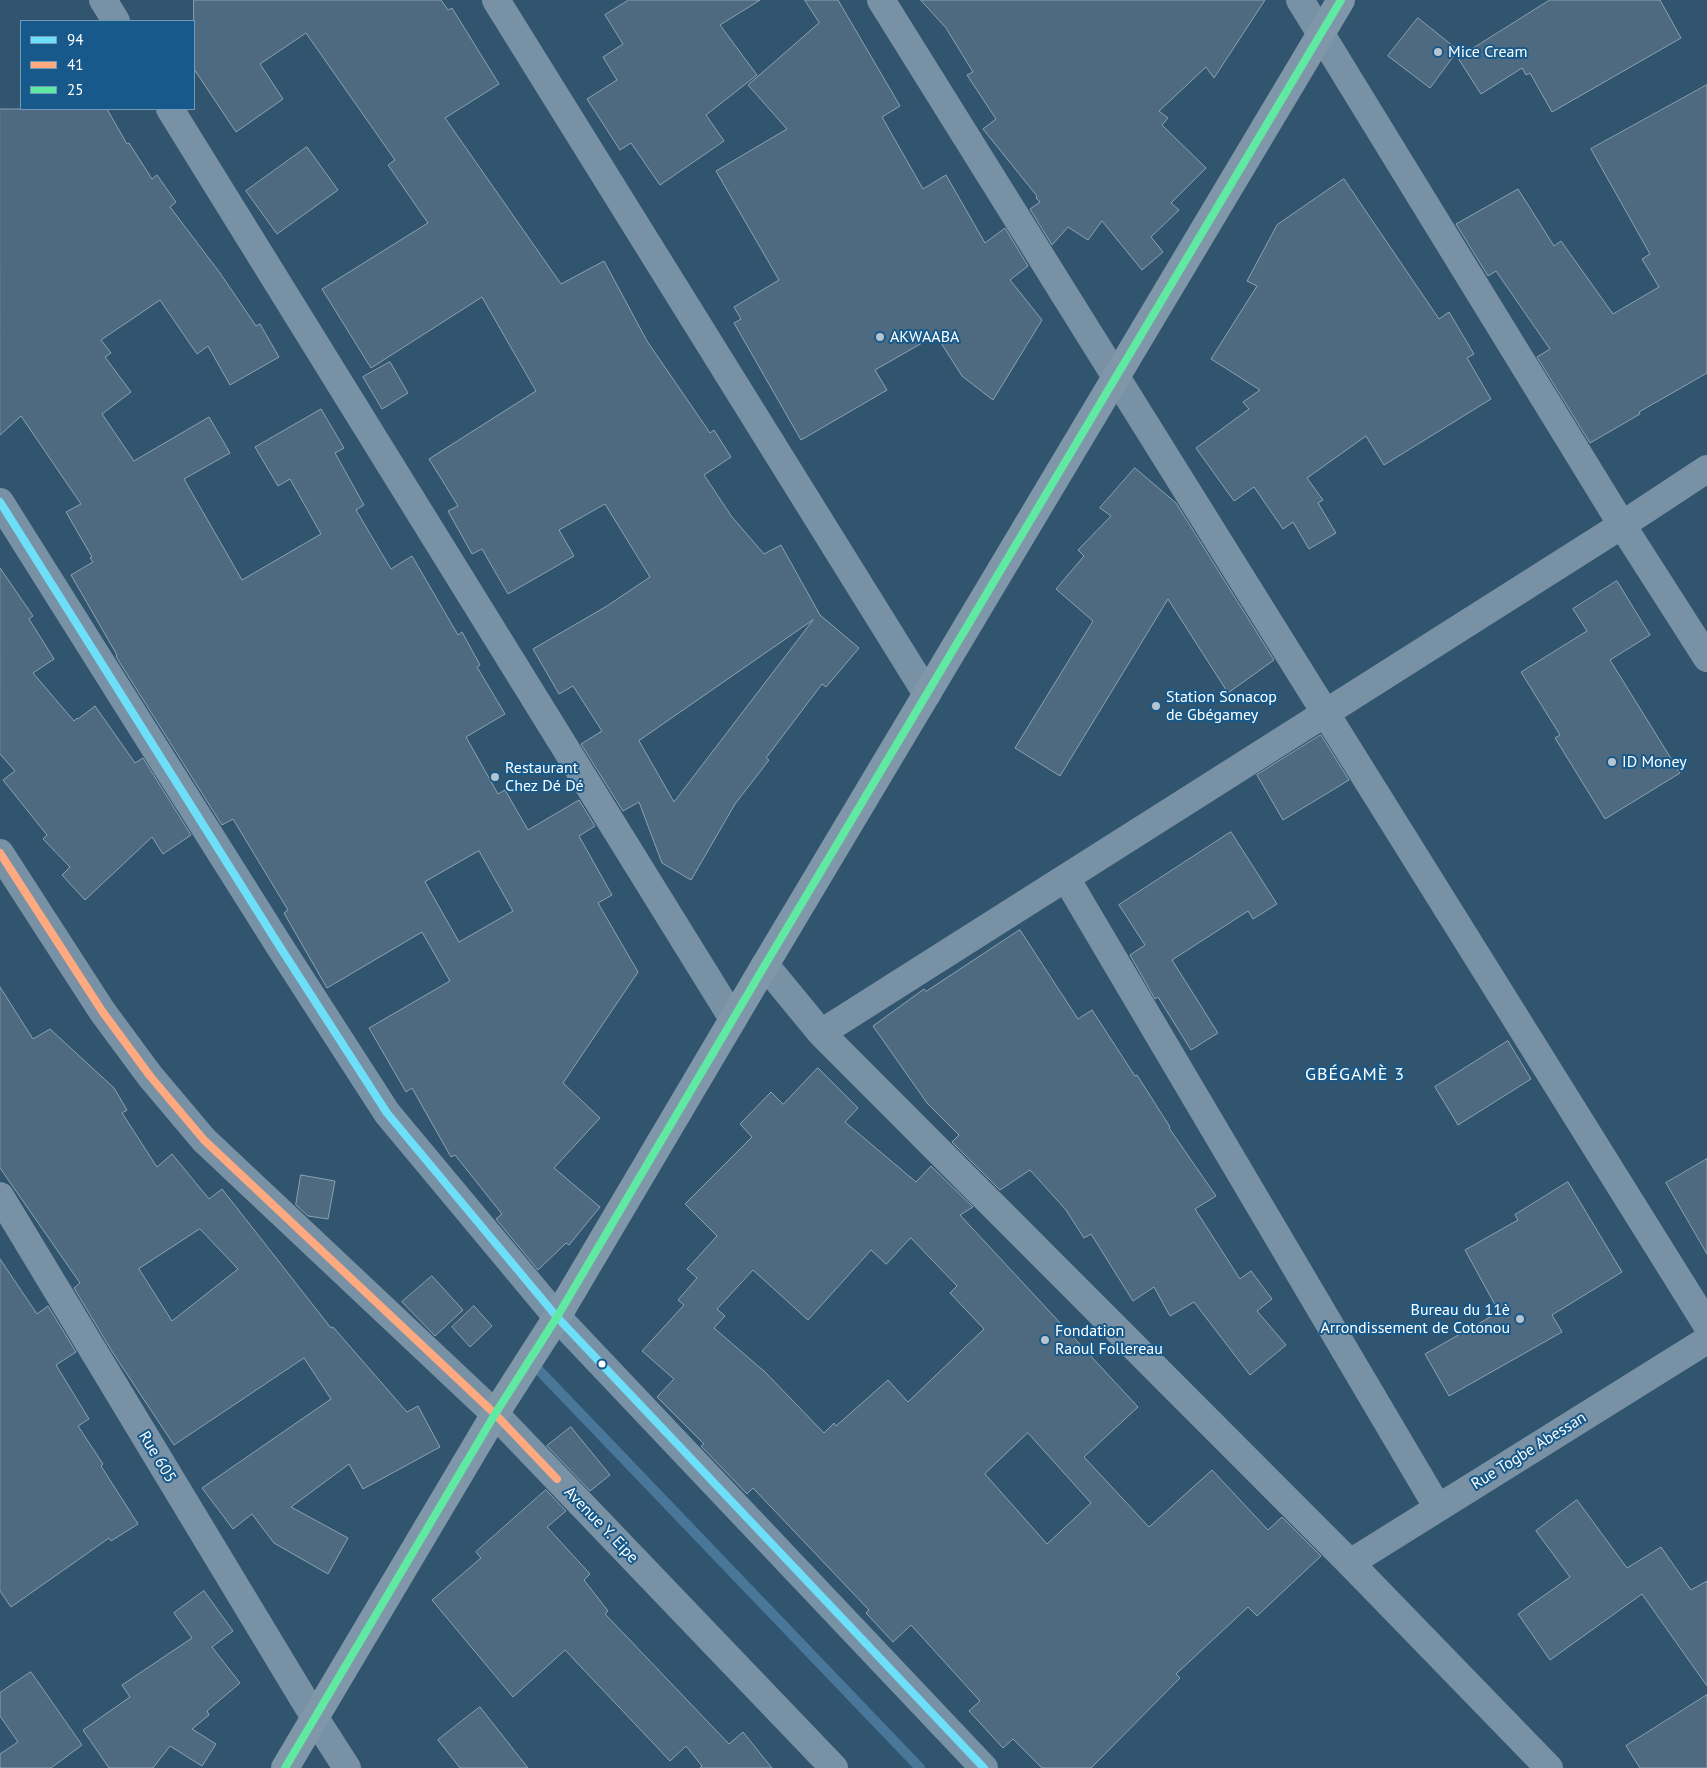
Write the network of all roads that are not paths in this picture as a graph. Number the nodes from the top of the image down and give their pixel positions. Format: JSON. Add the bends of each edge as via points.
{"nodes":[{"id":1,"x":103,"y":0,"type":"edge"},
{"id":2,"x":496,"y":0,"type":"edge"},
{"id":3,"x":881,"y":0,"type":"edge"},
{"id":4,"x":1300,"y":0,"type":"edge"},
{"id":5,"x":1341,"y":0,"type":"edge"},
{"id":6,"x":115,"y":20,"type":"edge"},
{"id":7,"x":1322,"y":33,"type":"junction"},
{"id":8,"x":171,"y":110,"type":"edge"},
{"id":9,"x":1116,"y":377,"type":"junction"},
{"id":10,"x":1707,"y":469,"type":"edge"},
{"id":11,"x":0,"y":502,"type":"edge"},
{"id":12,"x":1622,"y":525,"type":"junction"},
{"id":13,"x":1707,"y":658,"type":"edge"},
{"id":14,"x":926,"y":694,"type":"junction"},
{"id":15,"x":1325,"y":712,"type":"junction"},
{"id":16,"x":0,"y":853,"type":"edge"},
{"id":17,"x":1066,"y":878,"type":"junction"},
{"id":18,"x":765,"y":964,"type":"junction"},
{"id":19,"x":733,"y":1019,"type":"junction"},
{"id":20,"x":821,"y":1034,"type":"junction"},
{"id":21,"x":0,"y":1196,"type":"edge"},
{"id":22,"x":557,"y":1317,"type":"junction"},
{"id":23,"x":1707,"y":1325,"type":"edge"},
{"id":24,"x":1707,"y":1340,"type":"edge"},
{"id":25,"x":495,"y":1414,"type":"junction"},
{"id":26,"x":1438,"y":1508,"type":"junction"},
{"id":27,"x":1350,"y":1563,"type":"junction"},
{"id":28,"x":315,"y":1718,"type":"junction"},
{"id":29,"x":285,"y":1768,"type":"edge"},
{"id":30,"x":347,"y":1768,"type":"edge"},
{"id":31,"x":834,"y":1768,"type":"edge"},
{"id":32,"x":984,"y":1768,"type":"edge"},
{"id":33,"x":1549,"y":1768,"type":"edge"}],
"edges":[{"from":1,"to":6,"type":"street"},
{"from":2,"to":14,"type":"street"},
{"from":3,"to":9,"type":"street"},
{"from":4,"to":7,"type":"street"},
{"from":5,"to":7,"type":"main road"},
{"from":7,"to":9,"type":"main road"},
{"from":7,"to":12,"type":"street"},
{"from":8,"to":19,"type":"street"},
{"from":9,"to":14,"type":"main road"},
{"from":9,"to":15,"type":"street"},
{"from":10,"to":12,"type":"street"},
{"from":11,"to":22,"type":"street","via":[[387,1113]]},
{"from":12,"to":13,"type":"street"},
{"from":12,"to":15,"type":"street"},
{"from":14,"to":18,"type":"main road"},
{"from":15,"to":17,"type":"street"},
{"from":15,"to":23,"type":"street"},
{"from":16,"to":25,"type":"street","name":"Avenue Y. Eipe","via":[[102,1010],[150,1076],[204,1140]]},
{"from":17,"to":20,"type":"street"},
{"from":17,"to":26,"type":"street"},
{"from":18,"to":19,"type":"main road"},
{"from":18,"to":20,"type":"street"},
{"from":19,"to":22,"type":"main road"},
{"from":20,"to":27,"type":"street"},
{"from":21,"to":28,"type":"street","name":"Rue 605"},
{"from":22,"to":25,"type":"main road"},
{"from":22,"to":32,"type":"street"},
{"from":24,"to":26,"type":"street","name":"Rue Togbe Abessan"},
{"from":25,"to":28,"type":"main road"},
{"from":25,"to":31,"type":"street","name":"Avenue Y. Eipe"},
{"from":26,"to":27,"type":"street","name":"Rue Togbe Abessan"},
{"from":27,"to":33,"type":"street"},
{"from":28,"to":29,"type":"main road"},
{"from":28,"to":30,"type":"street","name":"Rue 605"}]}
